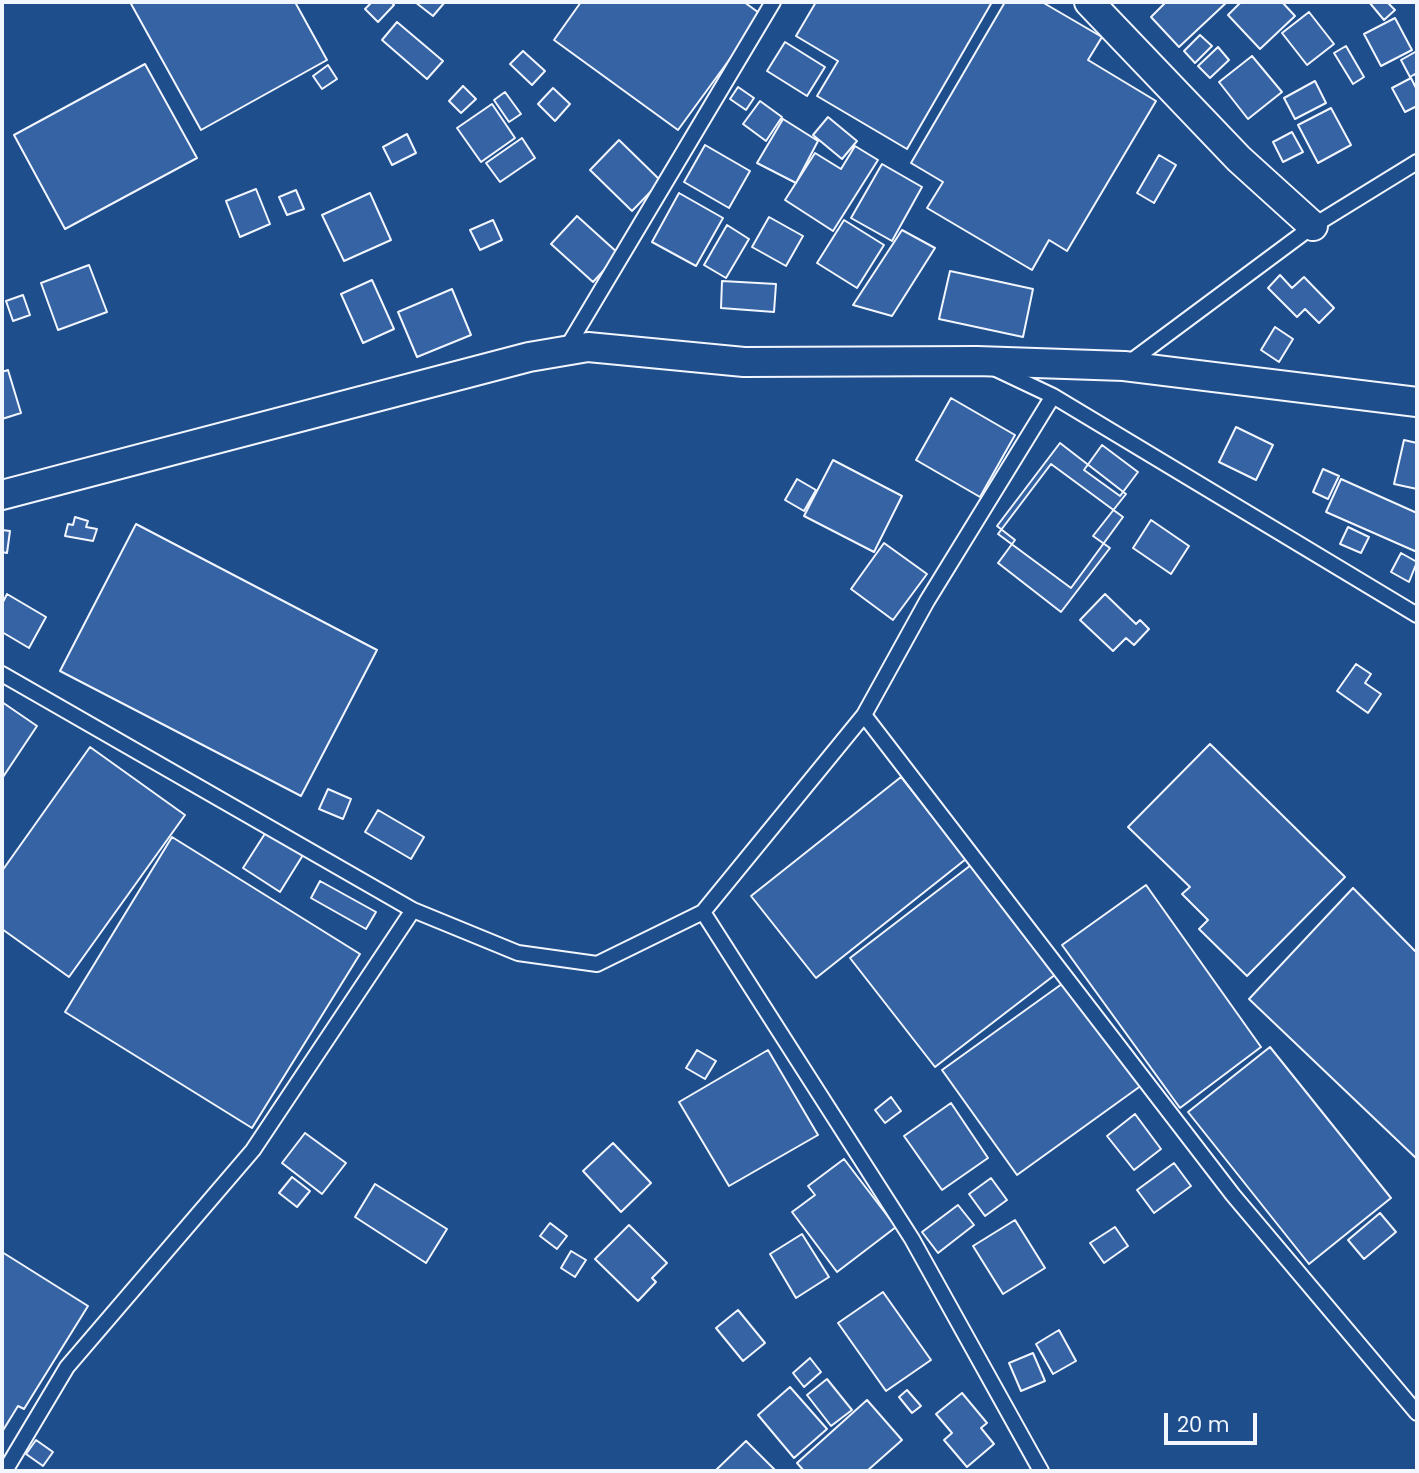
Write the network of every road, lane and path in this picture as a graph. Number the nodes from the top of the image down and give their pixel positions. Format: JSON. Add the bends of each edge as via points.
{"nodes":[{"id":1,"x":773,"y":2,"type":"edge"},
{"id":2,"x":1089,"y":2,"type":"edge"},
{"id":3,"x":1417,"y":162,"type":"edge"},
{"id":4,"x":1312,"y":226,"type":"junction"},
{"id":5,"x":565,"y":351,"type":"junction"},
{"id":6,"x":977,"y":361,"type":"junction"},
{"id":7,"x":1124,"y":366,"type":"junction"},
{"id":8,"x":1053,"y":396,"type":"junction"},
{"id":9,"x":1417,"y":402,"type":"edge"},
{"id":10,"x":2,"y":495,"type":"edge"},
{"id":11,"x":1417,"y":615,"type":"edge"},
{"id":12,"x":2,"y":674,"type":"edge"},
{"id":13,"x":864,"y":715,"type":"junction"},
{"id":14,"x":413,"y":910,"type":"junction"},
{"id":15,"x":703,"y":912,"type":"junction"},
{"id":16,"x":1417,"y":1413,"type":"edge"},
{"id":17,"x":5,"y":1471,"type":"edge"},
{"id":18,"x":1041,"y":1471,"type":"edge"}],
"edges":[{"from":1,"to":5,"type":"lane"},
{"from":2,"to":4,"type":"street","via":[[1239,159]]},
{"from":3,"to":4,"type":"lane"},
{"from":4,"to":7,"type":"lane"},
{"from":5,"to":6,"type":"street","via":[[588,347],[744,362]]},
{"from":5,"to":10,"type":"street"},
{"from":6,"to":7,"type":"street"},
{"from":6,"to":8,"type":"lane"},
{"from":7,"to":9,"type":"street"},
{"from":8,"to":11,"type":"lane"},
{"from":8,"to":13,"type":"lane","via":[[927,601]]},
{"from":12,"to":14,"type":"lane"},
{"from":13,"to":15,"type":"lane"},
{"from":13,"to":16,"type":"lane","via":[[1233,1195]]},
{"from":14,"to":15,"type":"lane","via":[[518,953],[597,964]]},
{"from":14,"to":17,"type":"lane","via":[[253,1150],[67,1367]]},
{"from":15,"to":18,"type":"lane","via":[[912,1239]]}]}
